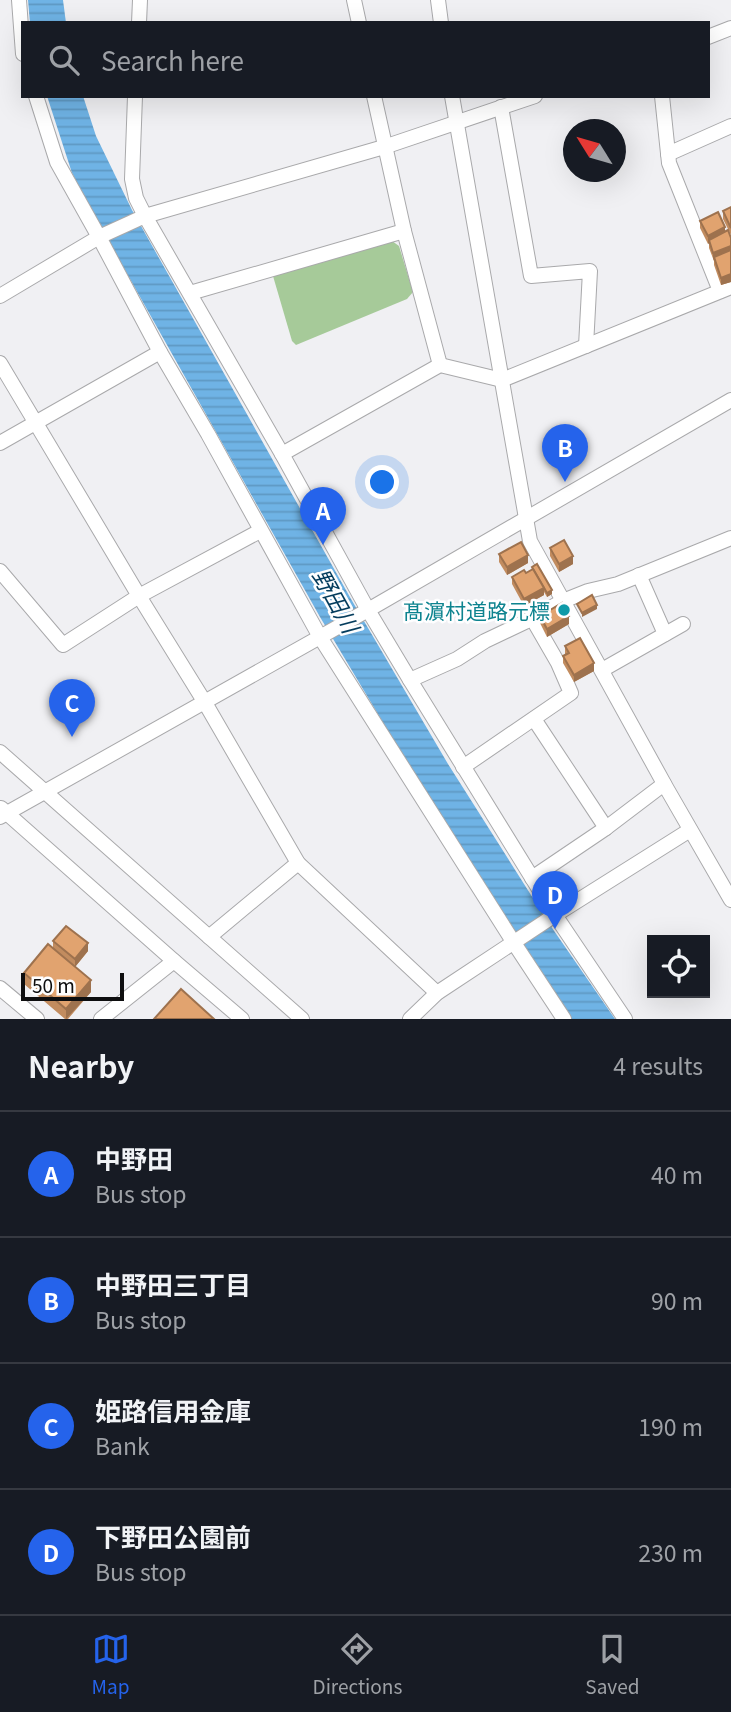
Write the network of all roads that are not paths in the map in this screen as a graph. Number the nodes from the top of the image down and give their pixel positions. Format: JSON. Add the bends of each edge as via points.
{"nodes":[{"id":1,"x":19,"y":0,"type":"edge"},
{"id":2,"x":140,"y":0,"type":"edge"},
{"id":3,"x":354,"y":0,"type":"edge"},
{"id":4,"x":438,"y":0,"type":"edge"},
{"id":5,"x":139,"y":21,"type":"edge"},
{"id":6,"x":359,"y":21,"type":"edge"},
{"id":7,"x":441,"y":21,"type":"edge"},
{"id":8,"x":21,"y":27,"type":"edge"},
{"id":9,"x":731,"y":28,"type":"edge"},
{"id":10,"x":710,"y":36,"type":"edge"},
{"id":11,"x":37,"y":98,"type":"edge"},
{"id":12,"x":135,"y":98,"type":"edge"},
{"id":13,"x":374,"y":98,"type":"edge"},
{"id":14,"x":452,"y":98,"type":"edge"},
{"id":15,"x":529,"y":98,"type":"edge"},
{"id":16,"x":662,"y":98,"type":"edge"},
{"id":17,"x":501,"y":107,"type":"junction"},
{"id":18,"x":456,"y":123,"type":"junction"},
{"id":19,"x":731,"y":126,"type":"edge"},
{"id":20,"x":384,"y":147,"type":"junction"},
{"id":21,"x":668,"y":154,"type":"junction"},
{"id":22,"x":145,"y":216,"type":"junction"},
{"id":23,"x":404,"y":231,"type":"junction"},
{"id":24,"x":99,"y":237,"type":"junction"},
{"id":25,"x":725,"y":289,"type":"edge"},
{"id":26,"x":190,"y":293,"type":"junction"},
{"id":27,"x":0,"y":296,"type":"edge"},
{"id":28,"x":586,"y":346,"type":"junction"},
{"id":29,"x":160,"y":352,"type":"junction"},
{"id":30,"x":0,"y":363,"type":"edge"},
{"id":31,"x":440,"y":365,"type":"junction"},
{"id":32,"x":502,"y":380,"type":"junction"},
{"id":33,"x":731,"y":400,"type":"edge"},
{"id":34,"x":37,"y":422,"type":"junction"},
{"id":35,"x":0,"y":443,"type":"edge"},
{"id":36,"x":282,"y":454,"type":"junction"},
{"id":37,"x":526,"y":519,"type":"junction"},
{"id":38,"x":260,"y":531,"type":"junction"},
{"id":39,"x":731,"y":538,"type":"edge"},
{"id":40,"x":0,"y":571,"type":"edge"},
{"id":41,"x":639,"y":575,"type":"junction"},
{"id":42,"x":139,"y":596,"type":"junction"},
{"id":43,"x":563,"y":601,"type":"junction"},
{"id":44,"x":368,"y":610,"type":"junction"},
{"id":45,"x":532,"y":618,"type":"junction"},
{"id":46,"x":684,"y":624,"type":"dead end"},
{"id":47,"x":665,"y":634,"type":"junction"},
{"id":48,"x":320,"y":637,"type":"junction"},
{"id":49,"x":602,"y":670,"type":"junction"},
{"id":50,"x":410,"y":680,"type":"junction"},
{"id":51,"x":204,"y":701,"type":"junction"},
{"id":52,"x":534,"y":719,"type":"junction"},
{"id":53,"x":0,"y":752,"type":"edge"},
{"id":54,"x":463,"y":766,"type":"junction"},
{"id":55,"x":664,"y":785,"type":"junction"},
{"id":56,"x":44,"y":792,"type":"junction"},
{"id":57,"x":2,"y":812,"type":"edge"},
{"id":58,"x":606,"y":828,"type":"junction"},
{"id":59,"x":690,"y":830,"type":"junction"},
{"id":60,"x":298,"y":863,"type":"junction"},
{"id":61,"x":532,"y":878,"type":"junction"},
{"id":62,"x":731,"y":900,"type":"edge"},
{"id":63,"x":555,"y":915,"type":"junction"},
{"id":64,"x":209,"y":937,"type":"junction"},
{"id":65,"x":513,"y":943,"type":"junction"},
{"id":66,"x":174,"y":961,"type":"junction"},
{"id":67,"x":0,"y":988,"type":"edge"},
{"id":68,"x":437,"y":993,"type":"junction"},
{"id":69,"x":37,"y":1019,"type":"edge"},
{"id":70,"x":101,"y":1019,"type":"edge"},
{"id":71,"x":243,"y":1019,"type":"edge"},
{"id":72,"x":302,"y":1019,"type":"edge"},
{"id":73,"x":410,"y":1019,"type":"edge"},
{"id":74,"x":564,"y":1019,"type":"edge"},
{"id":75,"x":625,"y":1019,"type":"edge"}],
"edges":[{"from":1,"to":8,"type":"street"},
{"from":2,"to":5,"type":"street"},
{"from":3,"to":6,"type":"street"},
{"from":4,"to":7,"type":"street"},
{"from":9,"to":10,"type":"street"},
{"from":11,"to":24,"type":"street","via":[[57,162]]},
{"from":12,"to":22,"type":"street","via":[[132,179]]},
{"from":13,"to":20,"type":"street"},
{"from":14,"to":18,"type":"street"},
{"from":15,"to":17,"type":"street"},
{"from":16,"to":21,"type":"street"},
{"from":17,"to":18,"type":"street"},
{"from":17,"to":28,"type":"street","via":[[531,276],[590,271]]},
{"from":18,"to":20,"type":"street"},
{"from":18,"to":32,"type":"street"},
{"from":19,"to":21,"type":"street"},
{"from":20,"to":22,"type":"street"},
{"from":20,"to":23,"type":"street"},
{"from":21,"to":25,"type":"street"},
{"from":22,"to":24,"type":"street"},
{"from":22,"to":26,"type":"street"},
{"from":23,"to":26,"type":"street"},
{"from":23,"to":31,"type":"street"},
{"from":24,"to":27,"type":"street"},
{"from":24,"to":29,"type":"street"},
{"from":25,"to":28,"type":"street"},
{"from":26,"to":36,"type":"street"},
{"from":28,"to":32,"type":"street"},
{"from":29,"to":34,"type":"street"},
{"from":29,"to":38,"type":"street"},
{"from":30,"to":34,"type":"street"},
{"from":31,"to":32,"type":"street"},
{"from":31,"to":36,"type":"street"},
{"from":32,"to":37,"type":"street"},
{"from":33,"to":37,"type":"street"},
{"from":34,"to":35,"type":"street"},
{"from":34,"to":42,"type":"street"},
{"from":36,"to":44,"type":"street"},
{"from":37,"to":43,"type":"street","via":[[530,541]]},
{"from":37,"to":44,"type":"street"},
{"from":38,"to":42,"type":"street"},
{"from":38,"to":48,"type":"street"},
{"from":39,"to":41,"type":"street"},
{"from":40,"to":42,"type":"street","via":[[63,645]]},
{"from":41,"to":43,"type":"street"},
{"from":41,"to":47,"type":"street"},
{"from":42,"to":51,"type":"street"},
{"from":43,"to":45,"type":"street"},
{"from":43,"to":49,"type":"street"},
{"from":44,"to":48,"type":"street"},
{"from":44,"to":50,"type":"street"},
{"from":45,"to":50,"type":"street"},
{"from":45,"to":52,"type":"street","via":[[571,693]]},
{"from":46,"to":47,"type":"street"},
{"from":47,"to":49,"type":"street"},
{"from":48,"to":51,"type":"street"},
{"from":48,"to":65,"type":"street"},
{"from":49,"to":55,"type":"street"},
{"from":50,"to":54,"type":"street"},
{"from":51,"to":56,"type":"street"},
{"from":51,"to":60,"type":"street"},
{"from":52,"to":54,"type":"street"},
{"from":52,"to":58,"type":"street"},
{"from":53,"to":56,"type":"street"},
{"from":54,"to":61,"type":"street"},
{"from":55,"to":58,"type":"street"},
{"from":55,"to":59,"type":"street"},
{"from":56,"to":57,"type":"street"},
{"from":56,"to":64,"type":"street"},
{"from":57,"to":66,"type":"street"},
{"from":58,"to":61,"type":"street"},
{"from":59,"to":62,"type":"street"},
{"from":59,"to":63,"type":"street"},
{"from":60,"to":64,"type":"street"},
{"from":60,"to":68,"type":"street"},
{"from":61,"to":63,"type":"street"},
{"from":63,"to":65,"type":"street"},
{"from":63,"to":75,"type":"street"},
{"from":64,"to":72,"type":"street"},
{"from":65,"to":68,"type":"street"},
{"from":65,"to":74,"type":"street"},
{"from":66,"to":70,"type":"street"},
{"from":66,"to":71,"type":"street"},
{"from":67,"to":69,"type":"street"},
{"from":68,"to":73,"type":"street"}]}
